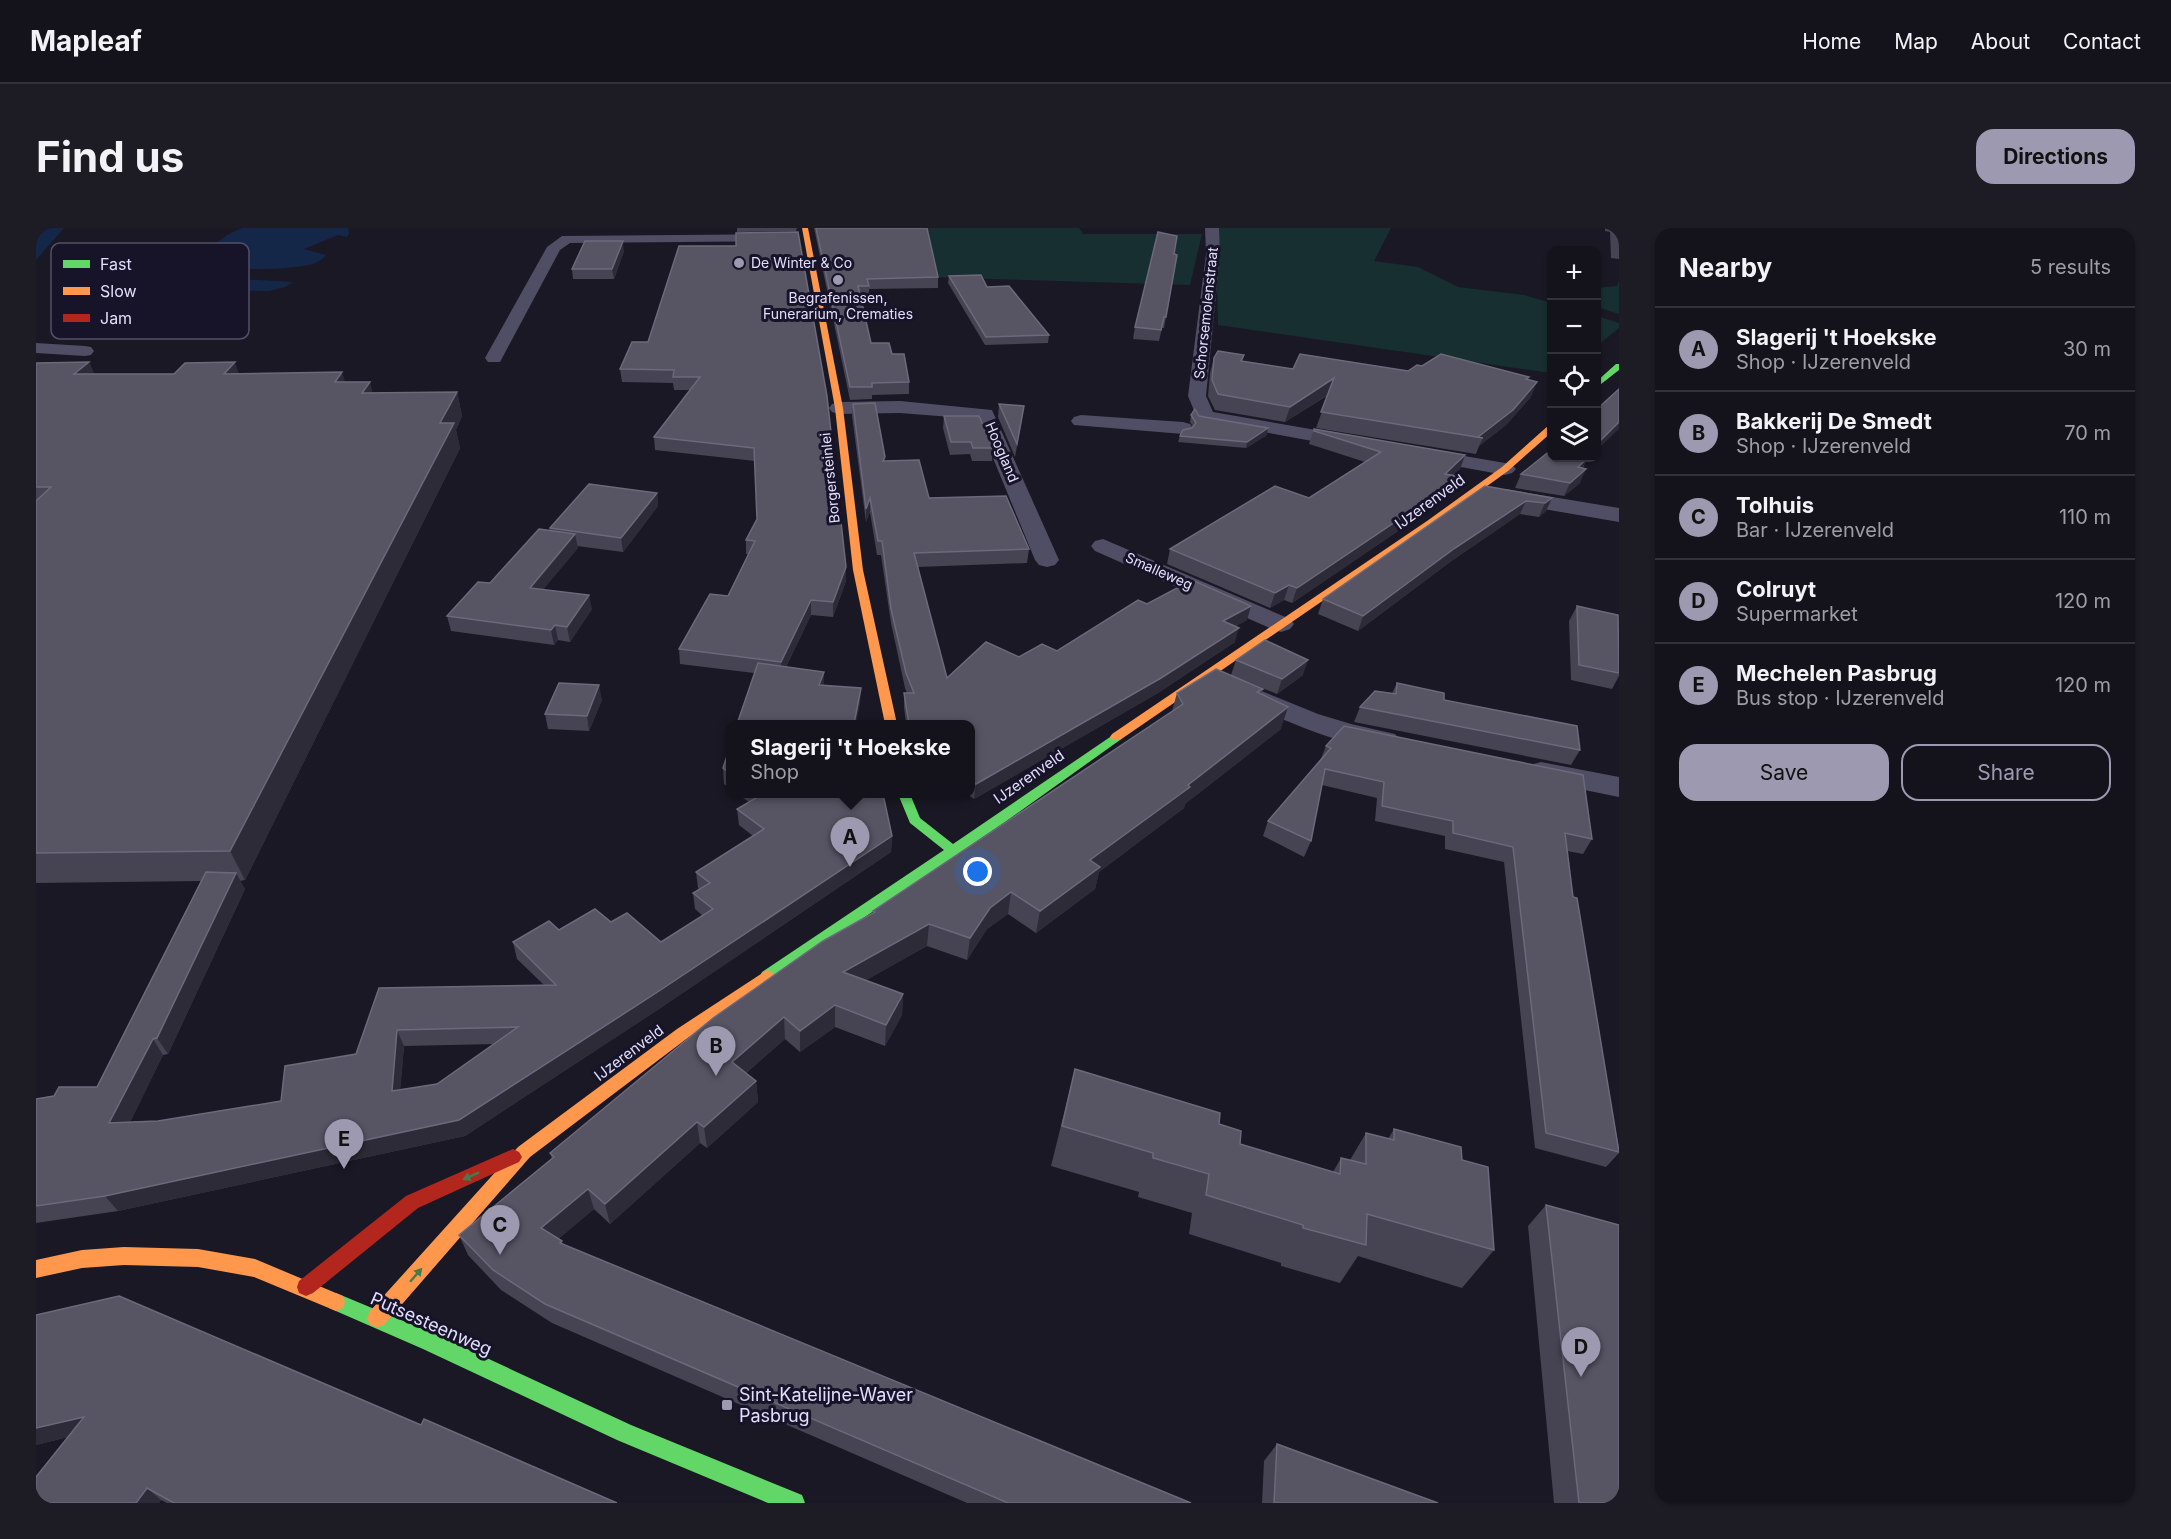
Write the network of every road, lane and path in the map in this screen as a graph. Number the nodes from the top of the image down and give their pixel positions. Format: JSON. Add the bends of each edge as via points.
{"nodes":[{"id":1,"x":1212,"y":228,"type":"edge"},
{"id":2,"x":806,"y":233,"type":"edge"},
{"id":3,"x":36,"y":348,"type":"edge"},
{"id":4,"x":85,"y":351,"type":"dead end"},
{"id":5,"x":494,"y":358,"type":"dead end"},
{"id":6,"x":1619,"y":366,"type":"edge"},
{"id":7,"x":1601,"y":382,"type":"edge"},
{"id":8,"x":839,"y":408,"type":"junction"},
{"id":9,"x":1081,"y":421,"type":"dead end"},
{"id":10,"x":1183,"y":428,"type":"edge"},
{"id":11,"x":1547,"y":431,"type":"edge"},
{"id":12,"x":1378,"y":447,"type":"edge"},
{"id":13,"x":1401,"y":451,"type":"edge"},
{"id":14,"x":1505,"y":469,"type":"junction"},
{"id":15,"x":1475,"y":490,"type":"junction"},
{"id":16,"x":1619,"y":515,"type":"edge"},
{"id":17,"x":1103,"y":546,"type":"dead end"},
{"id":18,"x":1047,"y":560,"type":"dead end"},
{"id":19,"x":1281,"y":624,"type":"junction"},
{"id":20,"x":1208,"y":676,"type":"junction"},
{"id":21,"x":890,"y":720,"type":"edge"},
{"id":22,"x":1416,"y":746,"type":"edge"},
{"id":23,"x":1509,"y":765,"type":"edge"},
{"id":24,"x":1619,"y":788,"type":"edge"},
{"id":25,"x":906,"y":798,"type":"edge"},
{"id":26,"x":952,"y":850,"type":"junction"},
{"id":27,"x":524,"y":1152,"type":"junction"},
{"id":28,"x":36,"y":1269,"type":"edge"},
{"id":29,"x":306,"y":1287,"type":"junction"},
{"id":30,"x":377,"y":1318,"type":"junction"},
{"id":31,"x":794,"y":1503,"type":"edge"}],
"edges":[{"from":1,"to":12,"type":"street","name":"Schorsemolenstraat","via":[[1213,254],[1197,396],[1205,416]]},
{"from":2,"to":5,"type":"street","via":[[567,239],[554,247]]},
{"from":2,"to":8,"type":"street","name":"Borgersteinlei"},
{"from":3,"to":4,"type":"street"},
{"from":6,"to":7,"type":"street"},
{"from":8,"to":18,"type":"street","name":"Hoogland","via":[[900,407],[985,414]]},
{"from":8,"to":21,"type":"street","name":"Borgersteinlei","via":[[858,570]]},
{"from":9,"to":10,"type":"street"},
{"from":11,"to":14,"type":"street","name":"IJzerenveld"},
{"from":13,"to":14,"type":"street"},
{"from":14,"to":15,"type":"street","name":"IJzerenveld"},
{"from":15,"to":16,"type":"street"},
{"from":15,"to":19,"type":"street","name":"IJzerenveld"},
{"from":17,"to":19,"type":"street","name":"Smalleweg"},
{"from":19,"to":20,"type":"street","name":"IJzerenveld"},
{"from":20,"to":22,"type":"street","via":[[1308,720],[1345,732]]},
{"from":20,"to":26,"type":"street","name":"IJzerenveld"},
{"from":23,"to":24,"type":"street"},
{"from":25,"to":26,"type":"street","via":[[915,820]]},
{"from":26,"to":27,"type":"street","name":"IJzerenveld","via":[[683,1033]]},
{"from":27,"to":29,"type":"street","name":"IJzerenveld","one_way":true,"via":[[412,1203]]},
{"from":30,"to":27,"type":"street","name":"IJzerenveld","one_way":true},
{"from":28,"to":29,"type":"street","name":"Putsesteenweg","via":[[82,1259],[124,1256],[198,1258],[255,1268]]},
{"from":29,"to":30,"type":"street","name":"Putsesteenweg"},
{"from":30,"to":31,"type":"street","name":"Putsesteenweg","via":[[624,1433]]}]}
